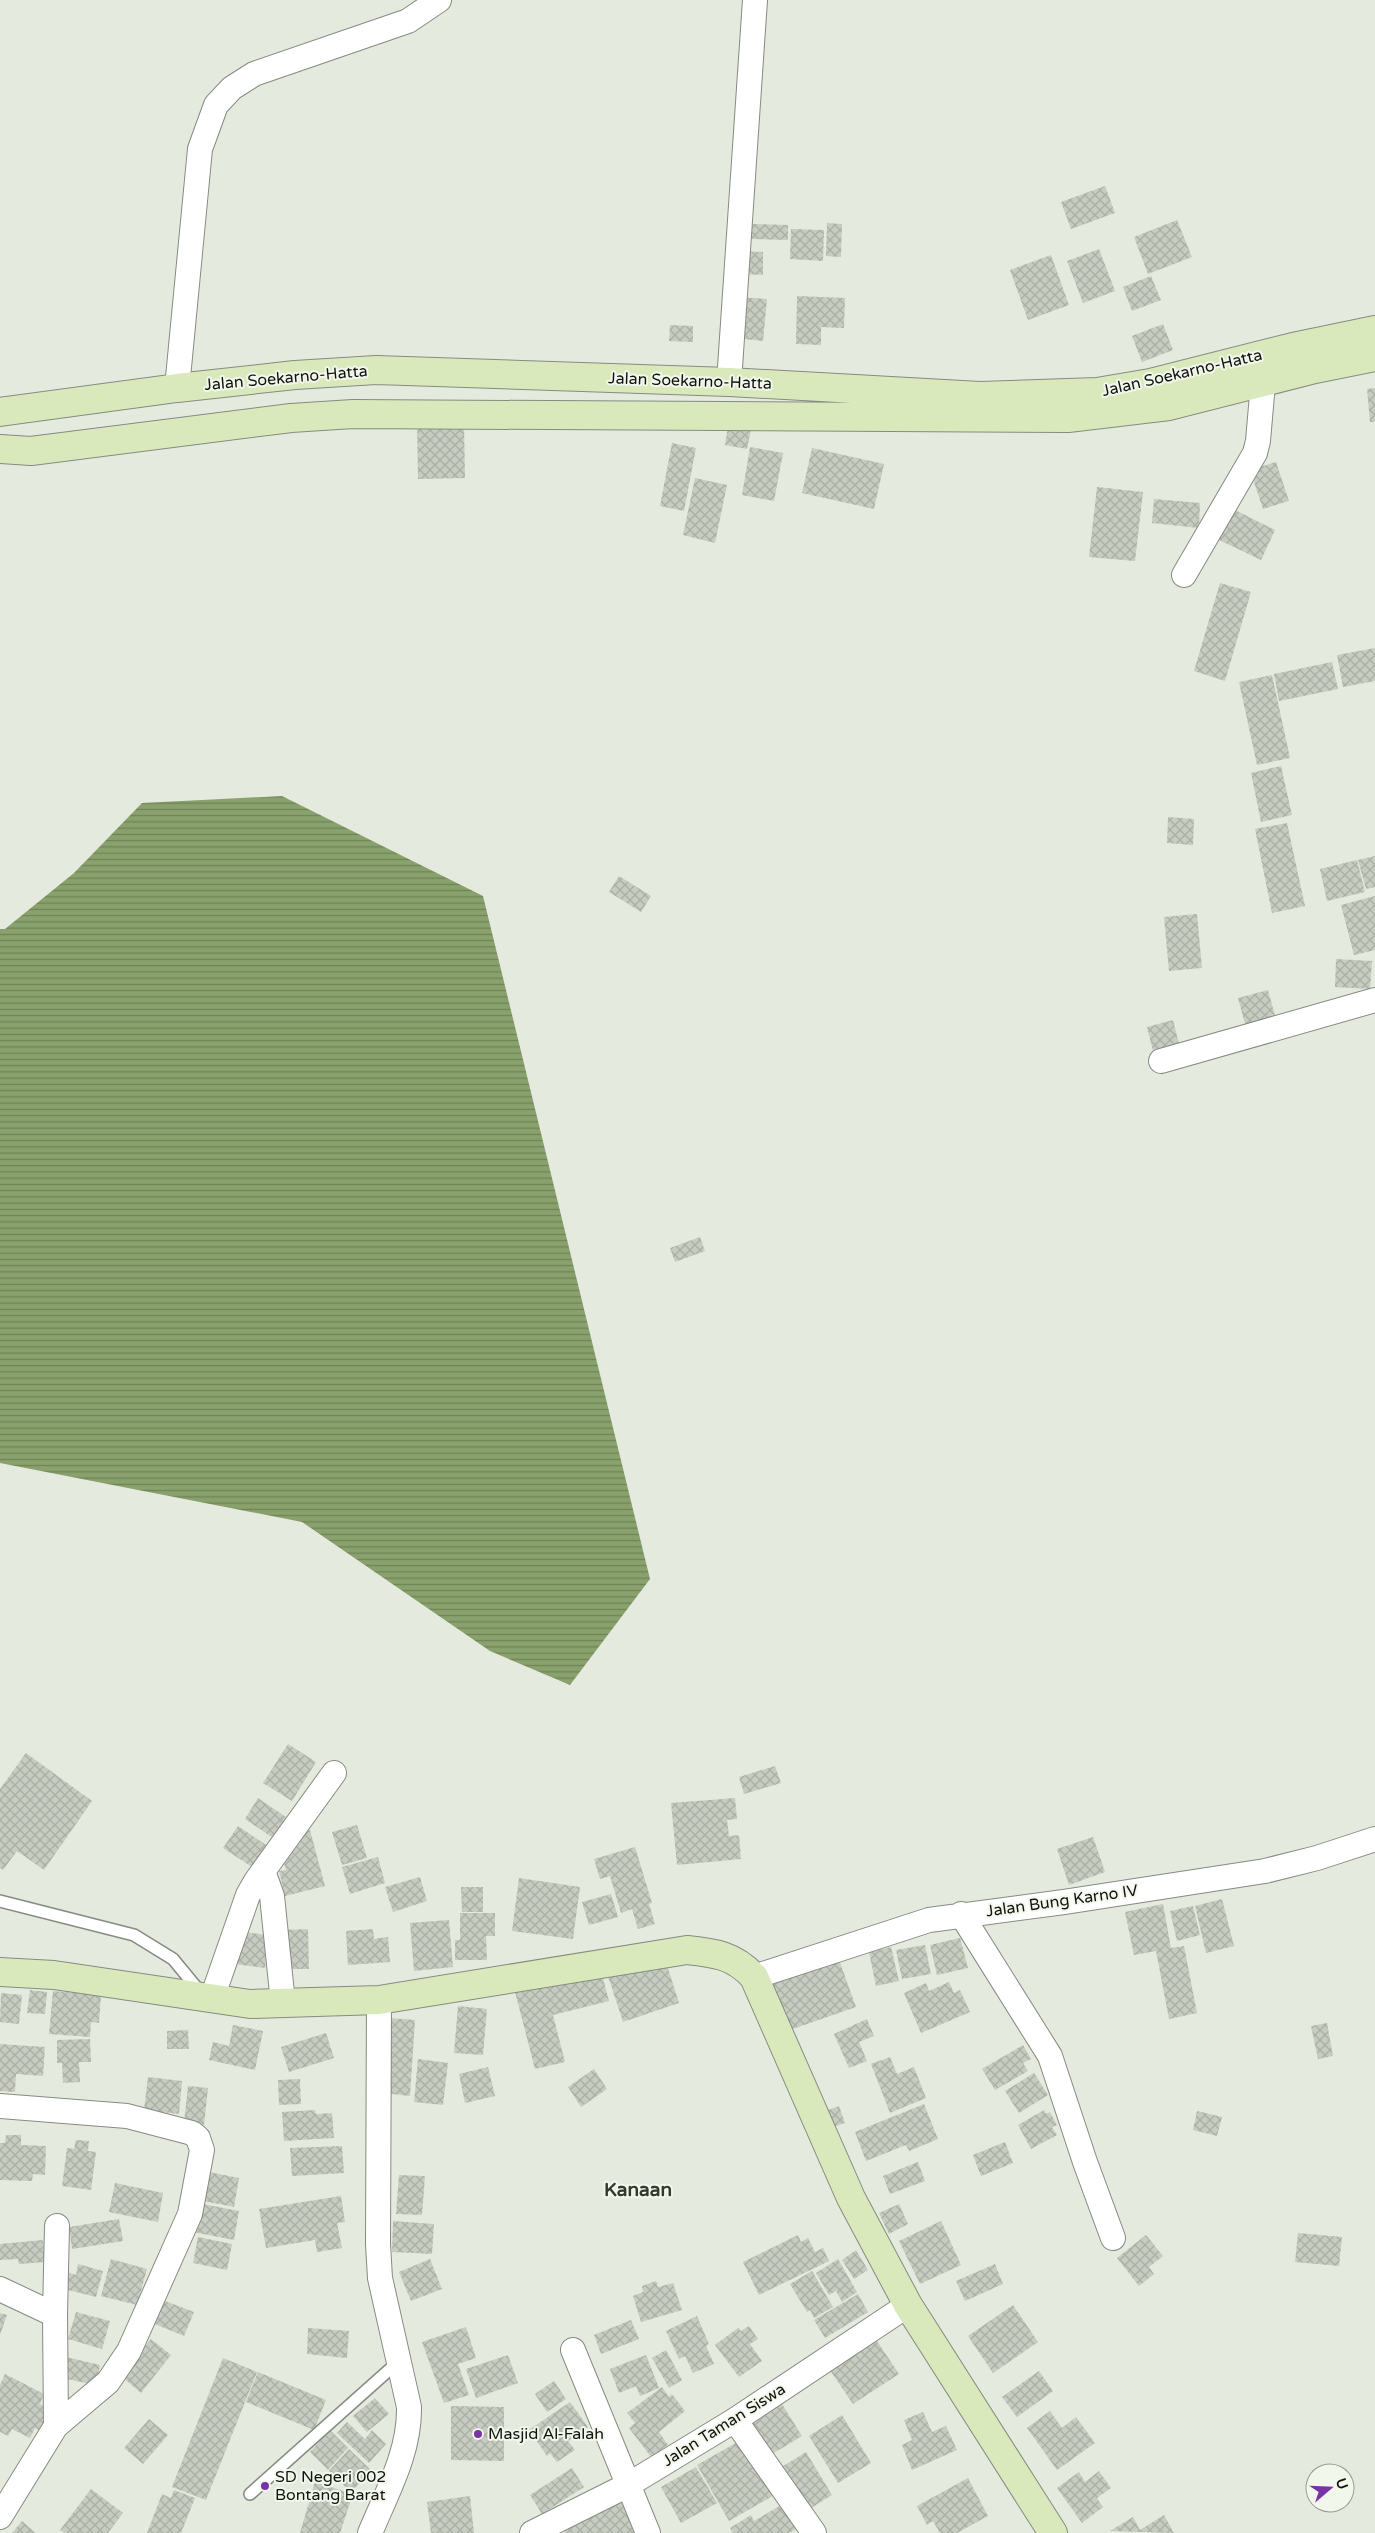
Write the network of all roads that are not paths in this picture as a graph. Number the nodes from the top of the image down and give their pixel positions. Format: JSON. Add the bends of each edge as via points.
{"nodes":[{"id":1,"x":439,"y":0,"type":"edge"},
{"id":2,"x":755,"y":0,"type":"edge"},
{"id":3,"x":1375,"y":330,"type":"edge"},
{"id":4,"x":1375,"y":357,"type":"edge"},
{"id":5,"x":728,"y":382,"type":"junction"},
{"id":6,"x":1262,"y":383,"type":"junction"},
{"id":7,"x":177,"y":388,"type":"junction"},
{"id":8,"x":1029,"y":407,"type":"junction"},
{"id":9,"x":977,"y":408,"type":"junction"},
{"id":10,"x":0,"y":412,"type":"edge"},
{"id":11,"x":0,"y":449,"type":"edge"},
{"id":12,"x":1184,"y":575,"type":"dead end"},
{"id":13,"x":1375,"y":1000,"type":"edge"},
{"id":14,"x":1161,"y":1061,"type":"dead end"},
{"id":15,"x":334,"y":1773,"type":"dead end"},
{"id":16,"x":1375,"y":1839,"type":"edge"},
{"id":17,"x":263,"y":1871,"type":"junction"},
{"id":18,"x":0,"y":1901,"type":"edge"},
{"id":19,"x":962,"y":1914,"type":"junction"},
{"id":20,"x":0,"y":1972,"type":"edge"},
{"id":21,"x":754,"y":1977,"type":"junction"},
{"id":22,"x":208,"y":1997,"type":"junction"},
{"id":23,"x":379,"y":2000,"type":"junction"},
{"id":24,"x":283,"y":2003,"type":"junction"},
{"id":25,"x":0,"y":2106,"type":"edge"},
{"id":26,"x":57,"y":2226,"type":"dead end"},
{"id":27,"x":1113,"y":2238,"type":"dead end"},
{"id":28,"x":0,"y":2289,"type":"edge"},
{"id":29,"x":908,"y":2305,"type":"junction"},
{"id":30,"x":55,"y":2315,"type":"junction"},
{"id":31,"x":573,"y":2350,"type":"dead end"},
{"id":32,"x":398,"y":2362,"type":"junction"},
{"id":33,"x":735,"y":2420,"type":"junction"},
{"id":34,"x":56,"y":2426,"type":"junction"},
{"id":35,"x":628,"y":2485,"type":"junction"},
{"id":36,"x":250,"y":2494,"type":"dead end"},
{"id":37,"x":0,"y":2517,"type":"edge"},
{"id":38,"x":370,"y":2533,"type":"edge"},
{"id":39,"x":532,"y":2533,"type":"edge"},
{"id":40,"x":648,"y":2533,"type":"edge"},
{"id":41,"x":814,"y":2533,"type":"edge"},
{"id":42,"x":1053,"y":2533,"type":"edge"}],
"edges":[{"from":1,"to":7,"type":"street","via":[[408,21],[254,74],[232,88],[216,105],[200,149]]},
{"from":2,"to":5,"type":"street"},
{"from":3,"to":8,"type":"main road","name":"Jalan Soekarno-Hatta","via":[[1150,383]]},
{"from":4,"to":6,"type":"main road","name":"Jalan Soekarno-Hatta"},
{"from":5,"to":7,"type":"main road","name":"Jalan Soekarno-Hatta","via":[[376,370]]},
{"from":5,"to":9,"type":"main road","name":"Jalan Soekarno-Hatta"},
{"from":6,"to":8,"type":"main road","name":"Jalan Soekarno-Hatta","via":[[1169,406],[1068,418]]},
{"from":6,"to":12,"type":"street","via":[[1255,452]]},
{"from":7,"to":10,"type":"main road","name":"Jalan Soekarno-Hatta"},
{"from":8,"to":9,"type":"main road","name":"Jalan Soekarno-Hatta"},
{"from":9,"to":11,"type":"main road","name":"Jalan Soekarno-Hatta","via":[[353,414],[291,418],[30,451]]},
{"from":13,"to":14,"type":"street"},
{"from":15,"to":17,"type":"street"},
{"from":16,"to":19,"type":"street","name":"Jalan Bung Karno IV","via":[[1264,1871]]},
{"from":17,"to":22,"type":"street","via":[[248,1894]]},
{"from":17,"to":24,"type":"street","via":[[272,1896]]},
{"from":18,"to":22,"type":"lane","via":[[134,1935],[173,1959]]},
{"from":19,"to":21,"type":"street","name":"Jalan Bung Karno IV","via":[[902,1927]]},
{"from":19,"to":27,"type":"street","via":[[1050,2056]]},
{"from":20,"to":22,"type":"main road","via":[[54,1975]]},
{"from":21,"to":23,"type":"main road","via":[[729,1957],[687,1950]]},
{"from":21,"to":29,"type":"main road","via":[[851,2198]]},
{"from":22,"to":24,"type":"main road","via":[[250,2004]]},
{"from":23,"to":24,"type":"main road"},
{"from":23,"to":32,"type":"street","via":[[378,2244],[380,2278]]},
{"from":25,"to":34,"type":"street","via":[[127,2116],[192,2133],[198,2138],[202,2150],[190,2214],[129,2351],[108,2382]]},
{"from":26,"to":30,"type":"street"},
{"from":28,"to":30,"type":"street"},
{"from":29,"to":33,"type":"street","name":"Jalan Taman Siswa"},
{"from":29,"to":42,"type":"main road"},
{"from":30,"to":34,"type":"street"},
{"from":31,"to":35,"type":"street"},
{"from":32,"to":36,"type":"lane"},
{"from":32,"to":38,"type":"street","via":[[409,2407],[406,2447]]},
{"from":33,"to":35,"type":"street","name":"Jalan Taman Siswa"},
{"from":33,"to":41,"type":"street"},
{"from":34,"to":37,"type":"street"},
{"from":35,"to":39,"type":"street","name":"Jalan Taman Siswa"},
{"from":35,"to":40,"type":"street"}]}
